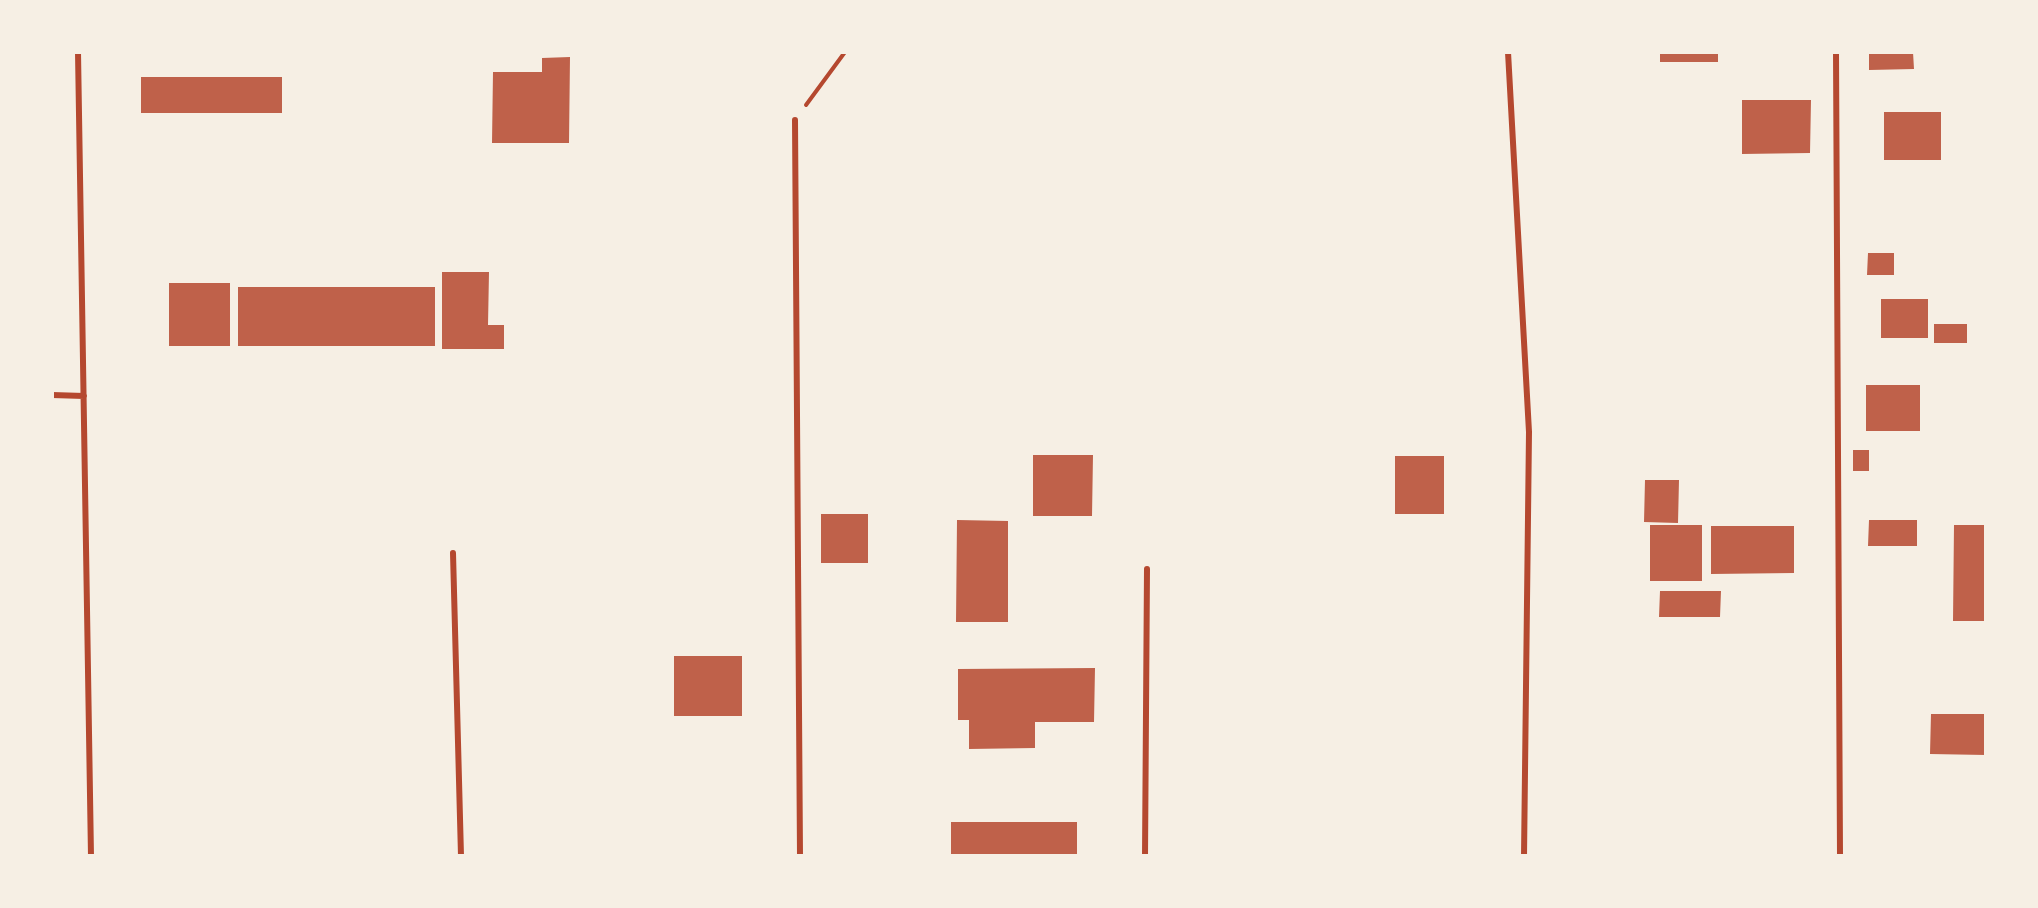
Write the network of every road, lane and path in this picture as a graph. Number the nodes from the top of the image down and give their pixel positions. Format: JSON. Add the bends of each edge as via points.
{"nodes":[{"id":1,"x":78,"y":52,"type":"edge"},
{"id":2,"x":844,"y":52,"type":"edge"},
{"id":3,"x":1508,"y":52,"type":"edge"},
{"id":4,"x":1836,"y":52,"type":"edge"},
{"id":5,"x":795,"y":120,"type":"joint"},
{"id":6,"x":52,"y":395,"type":"edge"},
{"id":7,"x":84,"y":396,"type":"junction"},
{"id":8,"x":453,"y":553,"type":"dead end"},
{"id":9,"x":1147,"y":568,"type":"dead end"},
{"id":10,"x":91,"y":855,"type":"edge"},
{"id":11,"x":461,"y":855,"type":"edge"},
{"id":12,"x":800,"y":855,"type":"edge"},
{"id":13,"x":1145,"y":855,"type":"edge"},
{"id":14,"x":1524,"y":855,"type":"edge"},
{"id":15,"x":1840,"y":855,"type":"edge"}],
"edges":[{"from":1,"to":7,"type":"street"},
{"from":2,"to":5,"type":"path"},
{"from":3,"to":14,"type":"street","via":[[1529,432]]},
{"from":4,"to":15,"type":"street"},
{"from":5,"to":12,"type":"street"},
{"from":6,"to":7,"type":"street"},
{"from":7,"to":10,"type":"street"},
{"from":8,"to":11,"type":"street"},
{"from":9,"to":13,"type":"street"}]}
